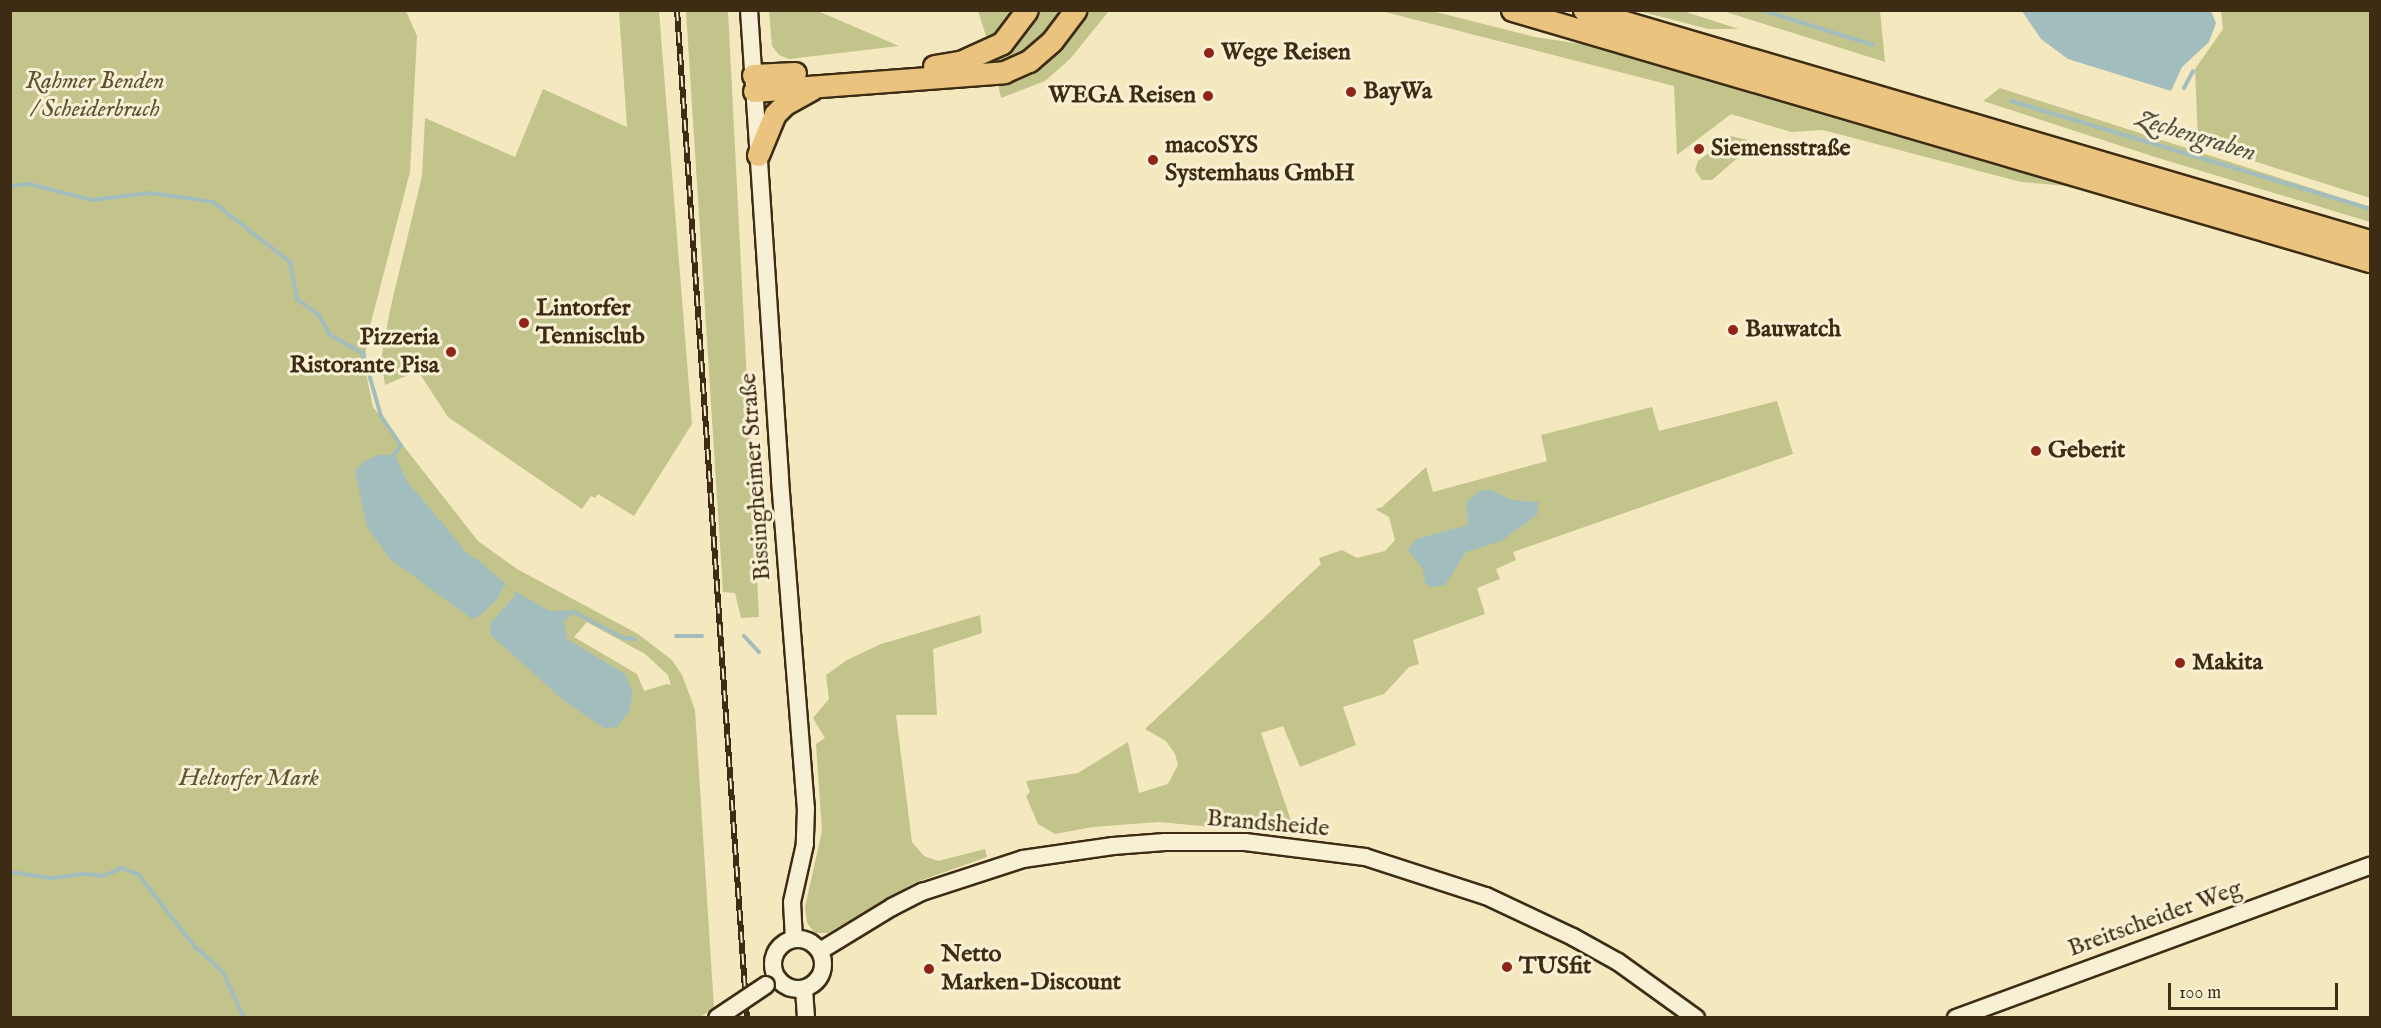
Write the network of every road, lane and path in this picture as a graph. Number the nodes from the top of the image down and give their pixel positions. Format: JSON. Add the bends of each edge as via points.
{"nodes":[{"id":1,"x":749,"y":10,"type":"edge"},
{"id":2,"x":1027,"y":10,"type":"edge"},
{"id":3,"x":1075,"y":10,"type":"edge"},
{"id":4,"x":1512,"y":10,"type":"edge"},
{"id":5,"x":1584,"y":10,"type":"edge"},
{"id":6,"x":754,"y":83,"type":"junction"},
{"id":7,"x":824,"y":85,"type":"junction"},
{"id":8,"x":758,"y":155,"type":"junction"},
{"id":9,"x":2370,"y":241,"type":"edge"},
{"id":10,"x":2370,"y":261,"type":"edge"},
{"id":11,"x":2370,"y":866,"type":"edge"},
{"id":12,"x":794,"y":939,"type":"junction"},
{"id":13,"x":820,"y":951,"type":"junction"},
{"id":14,"x":771,"y":981,"type":"junction"},
{"id":15,"x":804,"y":989,"type":"junction"},
{"id":16,"x":717,"y":1017,"type":"edge"},
{"id":17,"x":806,"y":1017,"type":"edge"},
{"id":18,"x":1696,"y":1017,"type":"edge"},
{"id":19,"x":1956,"y":1017,"type":"edge"}],
"edges":[{"from":1,"to":6,"type":"main road","name":"Bissingheimer Straße"},
{"from":2,"to":6,"type":"highway","via":[[1002,43],[960,62]]},
{"from":3,"to":7,"type":"highway","via":[[1052,41],[1029,61],[1004,72]]},
{"from":4,"to":10,"type":"highway"},
{"from":5,"to":9,"type":"highway"},
{"from":6,"to":7,"type":"highway"},
{"from":6,"to":8,"type":"main road","name":"Bissingheimer Straße"},
{"from":7,"to":8,"type":"highway","via":[[798,95],[775,114]]},
{"from":8,"to":12,"type":"main road","name":"Bissingheimer Straße","via":[[806,808],[805,844],[792,902]]},
{"from":11,"to":19,"type":"main road","name":"Breitscheider Weg"},
{"from":12,"to":13,"type":"main road","via":[[809,941]]},
{"from":12,"to":14,"type":"main road","via":[[777,949]]},
{"from":13,"to":15,"type":"main road","via":[[822,974]]},
{"from":13,"to":18,"type":"main road","name":"Brandsheide","via":[[922,892],[1023,859],[1165,842],[1245,842],[1365,857],[1486,896],[1600,952]]},
{"from":14,"to":15,"type":"main road"},
{"from":14,"to":16,"type":"main road","bridge":true},
{"from":15,"to":17,"type":"main road"}]}
